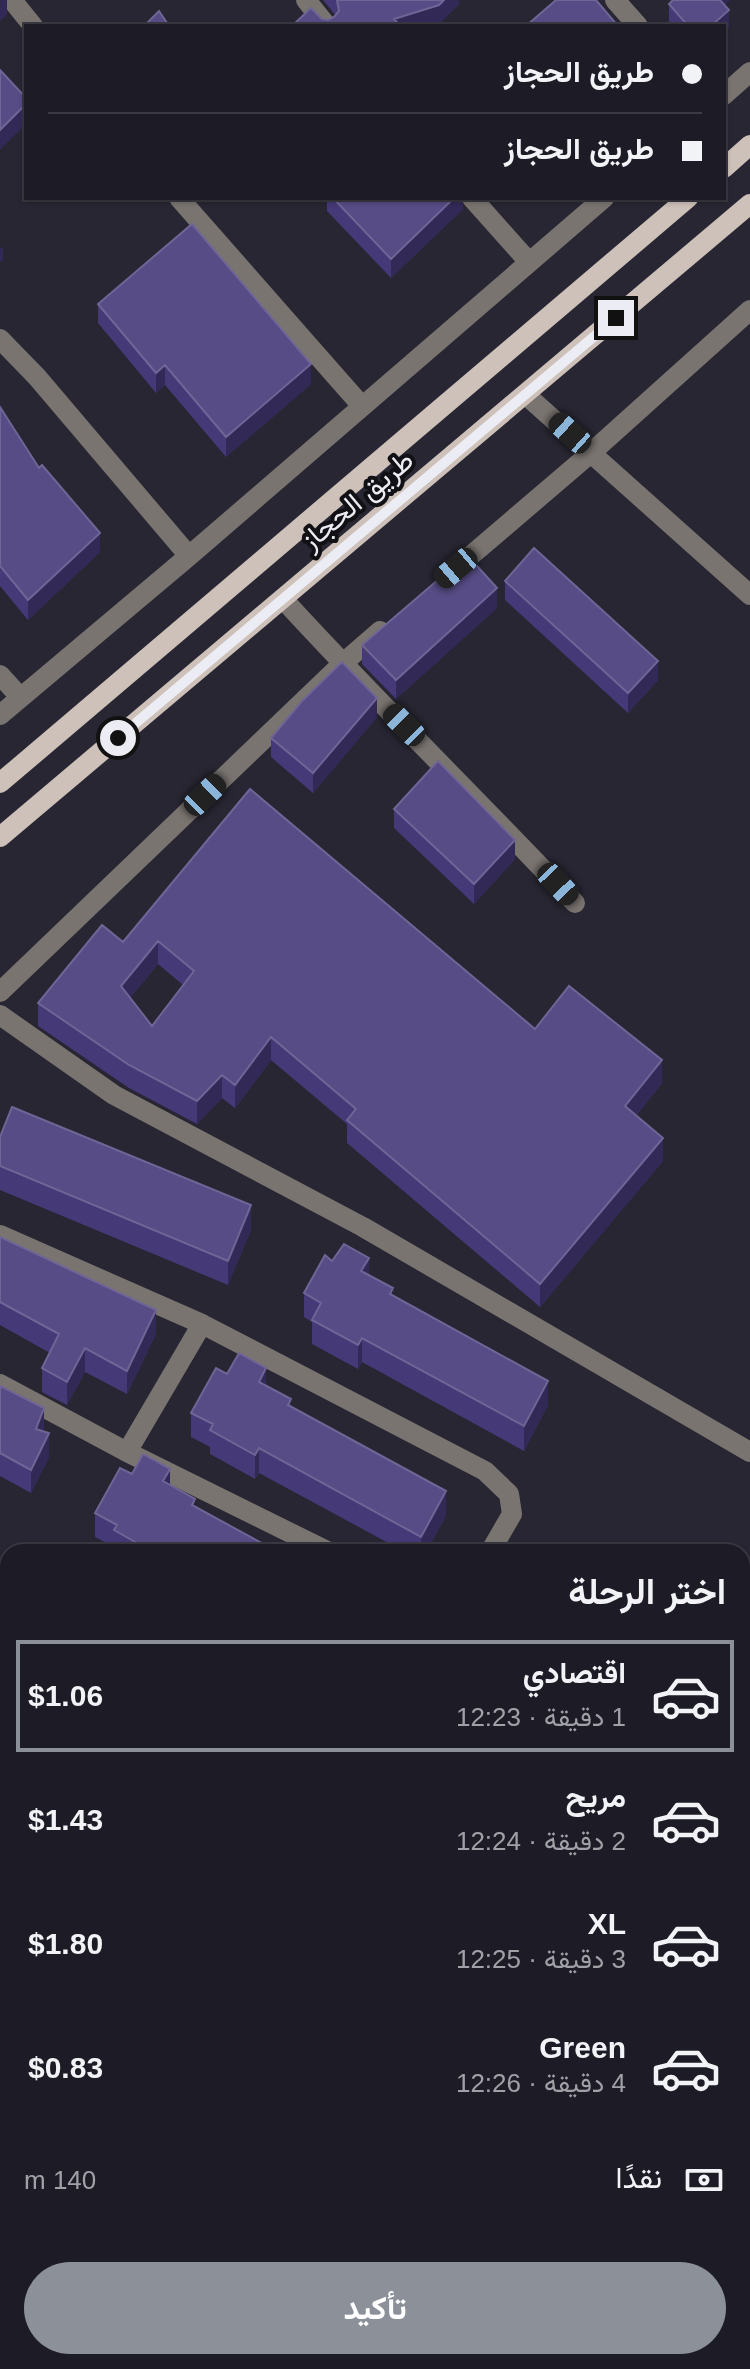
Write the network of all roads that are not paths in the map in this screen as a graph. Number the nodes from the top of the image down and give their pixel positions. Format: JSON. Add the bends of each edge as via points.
{"nodes":[{"id":1,"x":12,"y":0,"type":"edge"},
{"id":2,"x":306,"y":0,"type":"edge"},
{"id":3,"x":615,"y":0,"type":"edge"},
{"id":4,"x":31,"y":24,"type":"edge"},
{"id":5,"x":325,"y":24,"type":"edge"},
{"id":6,"x":636,"y":24,"type":"edge"},
{"id":7,"x":750,"y":72,"type":"edge"},
{"id":8,"x":726,"y":93,"type":"edge"},
{"id":9,"x":750,"y":145,"type":"edge"},
{"id":10,"x":726,"y":166,"type":"edge"},
{"id":11,"x":181,"y":200,"type":"edge"},
{"id":12,"x":474,"y":200,"type":"edge"},
{"id":13,"x":602,"y":200,"type":"edge"},
{"id":14,"x":686,"y":200,"type":"edge"},
{"id":15,"x":750,"y":204,"type":"edge"},
{"id":16,"x":529,"y":262,"type":"junction"},
{"id":17,"x":750,"y":310,"type":"edge"},
{"id":18,"x":0,"y":339,"type":"edge"},
{"id":19,"x":526,"y":395,"type":"junction"},
{"id":20,"x":361,"y":405,"type":"junction"},
{"id":21,"x":592,"y":452,"type":"junction"},
{"id":22,"x":189,"y":556,"type":"junction"},
{"id":23,"x":437,"y":583,"type":"edge"},
{"id":24,"x":750,"y":595,"type":"edge"},
{"id":25,"x":283,"y":599,"type":"junction"},
{"id":26,"x":390,"y":623,"type":"edge"},
{"id":27,"x":342,"y":664,"type":"junction"},
{"id":28,"x":0,"y":675,"type":"edge"},
{"id":29,"x":20,"y":697,"type":"junction"},
{"id":30,"x":0,"y":715,"type":"edge"},
{"id":31,"x":0,"y":783,"type":"edge"},
{"id":32,"x":0,"y":837,"type":"edge"},
{"id":33,"x":575,"y":903,"type":"dead end"},
{"id":34,"x":0,"y":992,"type":"edge"},
{"id":35,"x":0,"y":1015,"type":"edge"},
{"id":36,"x":0,"y":1235,"type":"edge"},
{"id":37,"x":202,"y":1324,"type":"junction"},
{"id":38,"x":0,"y":1384,"type":"edge"},
{"id":39,"x":127,"y":1452,"type":"junction"},
{"id":40,"x":750,"y":1452,"type":"edge"},
{"id":41,"x":313,"y":1544,"type":"edge"},
{"id":42,"x":495,"y":1544,"type":"edge"}],
"edges":[{"from":1,"to":4,"type":"street"},
{"from":2,"to":5,"type":"street"},
{"from":3,"to":6,"type":"street"},
{"from":7,"to":8,"type":"street"},
{"from":9,"to":10,"type":"main road"},
{"from":11,"to":20,"type":"street"},
{"from":12,"to":16,"type":"street"},
{"from":13,"to":16,"type":"street"},
{"from":14,"to":31,"type":"main road","name":"طريق الحجاز"},
{"from":15,"to":19,"type":"main road","name":"طريق الحجاز"},
{"from":16,"to":20,"type":"street"},
{"from":17,"to":21,"type":"street"},
{"from":18,"to":22,"type":"street"},
{"from":19,"to":21,"type":"street"},
{"from":19,"to":25,"type":"main road","name":"طريق الحجاز"},
{"from":20,"to":22,"type":"street"},
{"from":21,"to":23,"type":"street"},
{"from":21,"to":24,"type":"street"},
{"from":22,"to":29,"type":"street"},
{"from":25,"to":27,"type":"street"},
{"from":25,"to":32,"type":"main road","name":"طريق الحجاز"},
{"from":26,"to":27,"type":"street"},
{"from":27,"to":33,"type":"street"},
{"from":27,"to":34,"type":"street"},
{"from":28,"to":29,"type":"street"},
{"from":29,"to":30,"type":"street"},
{"from":35,"to":40,"type":"street","via":[[114,1095],[363,1227]]},
{"from":36,"to":37,"type":"street"},
{"from":37,"to":39,"type":"street"},
{"from":37,"to":42,"type":"street","via":[[485,1471],[509,1494],[512,1514]]},
{"from":38,"to":39,"type":"street"},
{"from":39,"to":41,"type":"street"}]}
